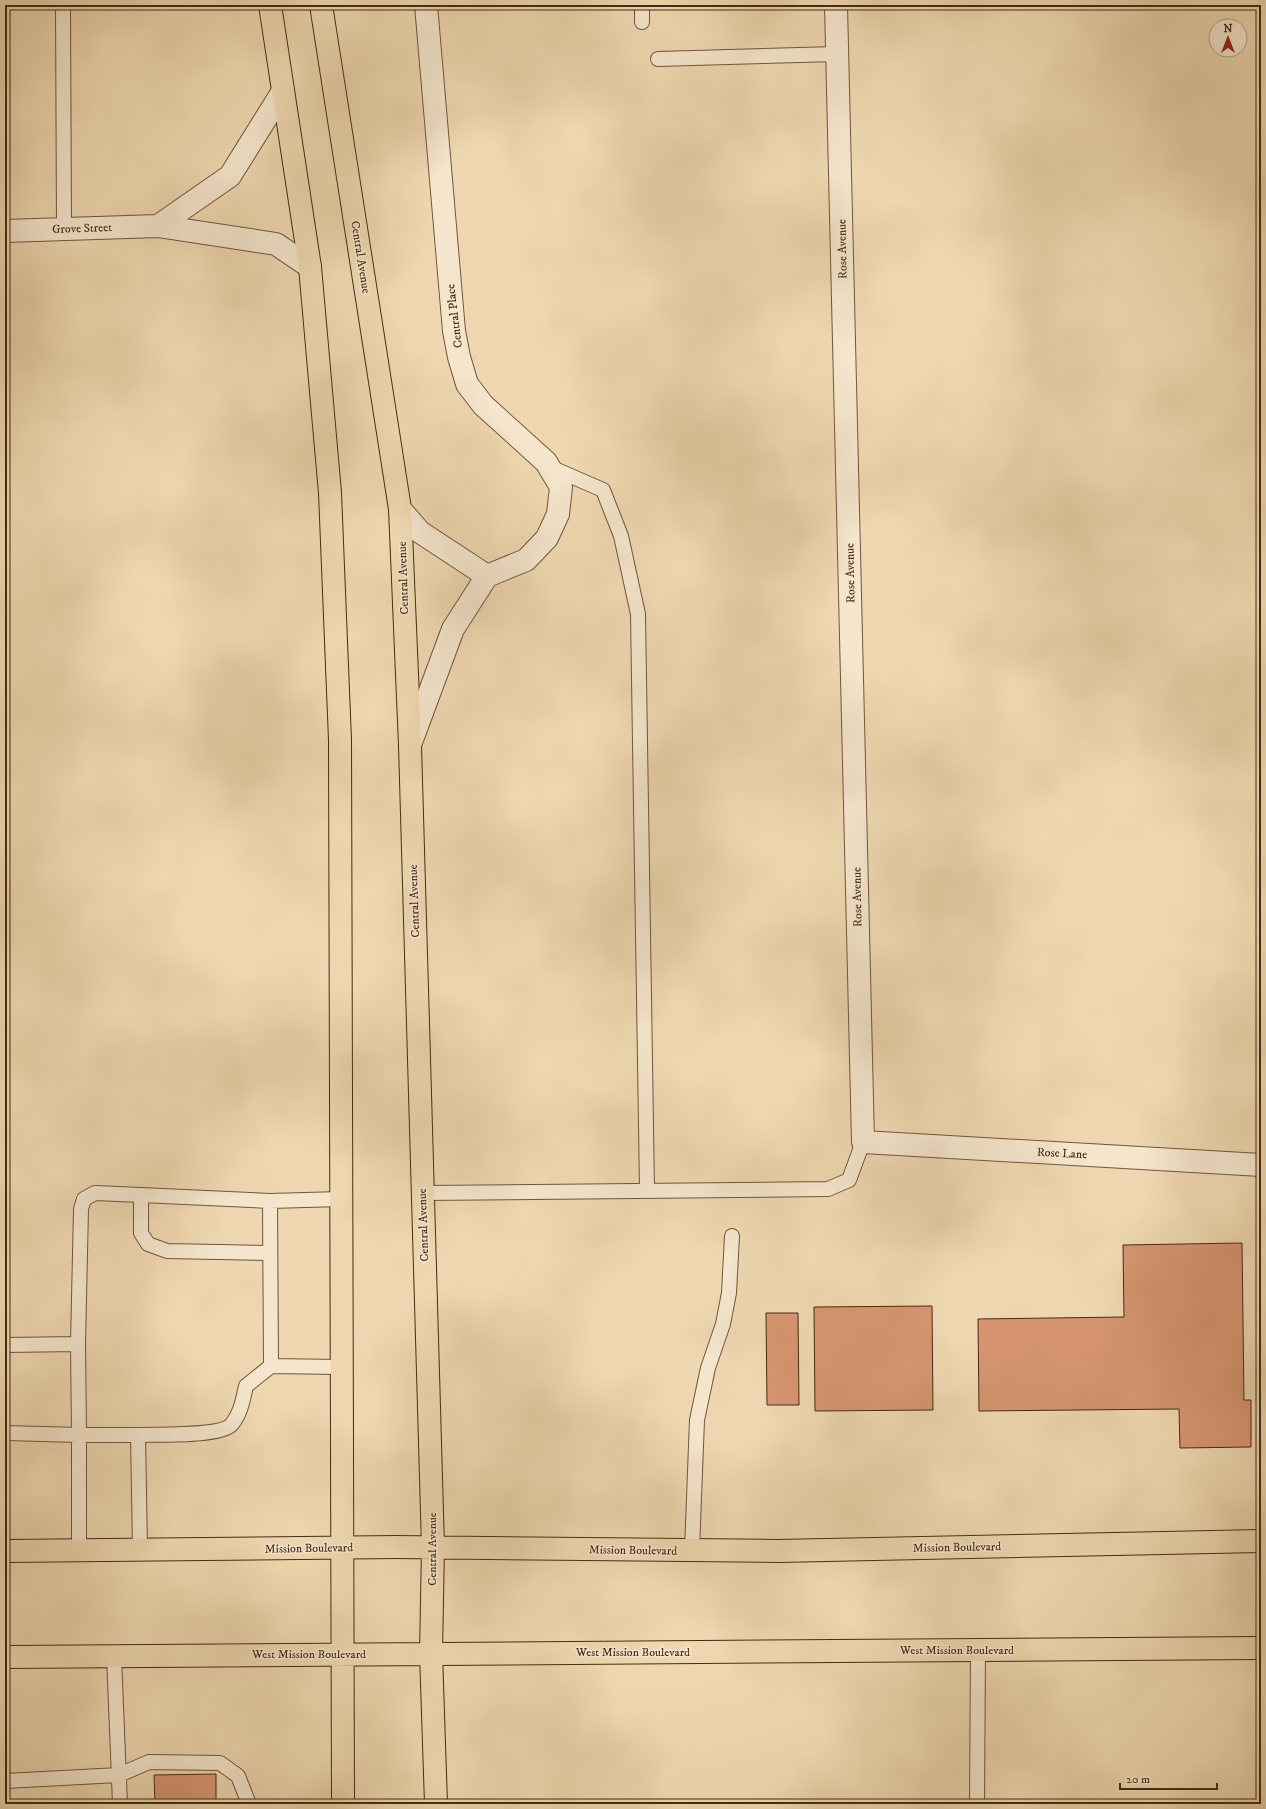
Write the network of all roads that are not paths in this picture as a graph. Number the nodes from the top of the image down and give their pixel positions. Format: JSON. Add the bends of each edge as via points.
{"nodes":[{"id":1,"x":63,"y":5,"type":"edge"},
{"id":2,"x":270,"y":5,"type":"edge"},
{"id":3,"x":321,"y":5,"type":"edge"},
{"id":4,"x":426,"y":5,"type":"edge"},
{"id":5,"x":642,"y":5,"type":"edge"},
{"id":6,"x":836,"y":5,"type":"edge"},
{"id":7,"x":642,"y":22,"type":"dead end"},
{"id":8,"x":838,"y":54,"type":"junction"},
{"id":9,"x":658,"y":59,"type":"dead end"},
{"id":10,"x":283,"y":91,"type":"junction"},
{"id":11,"x":158,"y":226,"type":"junction"},
{"id":12,"x":64,"y":229,"type":"junction"},
{"id":13,"x":5,"y":231,"type":"edge"},
{"id":14,"x":310,"y":267,"type":"junction"},
{"id":15,"x":549,"y":467,"type":"junction"},
{"id":16,"x":400,"y":509,"type":"junction"},
{"id":17,"x":488,"y":576,"type":"junction"},
{"id":18,"x":410,"y":745,"type":"junction"},
{"id":19,"x":863,"y":1142,"type":"junction"},
{"id":20,"x":1261,"y":1165,"type":"edge"},
{"id":21,"x":647,"y":1190,"type":"junction"},
{"id":22,"x":422,"y":1193,"type":"junction"},
{"id":23,"x":141,"y":1195,"type":"junction"},
{"id":24,"x":341,"y":1198,"type":"junction"},
{"id":25,"x":270,"y":1201,"type":"junction"},
{"id":26,"x":732,"y":1236,"type":"dead end"},
{"id":27,"x":270,"y":1253,"type":"junction"},
{"id":28,"x":78,"y":1344,"type":"junction"},
{"id":29,"x":5,"y":1345,"type":"edge"},
{"id":30,"x":271,"y":1366,"type":"junction"},
{"id":31,"x":342,"y":1367,"type":"junction"},
{"id":32,"x":5,"y":1433,"type":"edge"},
{"id":33,"x":79,"y":1434,"type":"junction"},
{"id":34,"x":138,"y":1434,"type":"junction"},
{"id":35,"x":1261,"y":1541,"type":"edge"},
{"id":36,"x":342,"y":1547,"type":"junction"},
{"id":37,"x":433,"y":1547,"type":"junction"},
{"id":38,"x":140,"y":1549,"type":"junction"},
{"id":39,"x":79,"y":1550,"type":"junction"},
{"id":40,"x":692,"y":1550,"type":"junction"},
{"id":41,"x":5,"y":1551,"type":"edge"},
{"id":42,"x":1261,"y":1648,"type":"edge"},
{"id":43,"x":978,"y":1650,"type":"junction"},
{"id":44,"x":342,"y":1653,"type":"junction"},
{"id":45,"x":431,"y":1653,"type":"junction"},
{"id":46,"x":114,"y":1656,"type":"junction"},
{"id":47,"x":5,"y":1657,"type":"edge"},
{"id":48,"x":119,"y":1775,"type":"junction"},
{"id":49,"x":5,"y":1781,"type":"edge"},
{"id":50,"x":120,"y":1804,"type":"edge"},
{"id":51,"x":249,"y":1804,"type":"edge"},
{"id":52,"x":343,"y":1804,"type":"edge"},
{"id":53,"x":436,"y":1804,"type":"edge"},
{"id":54,"x":977,"y":1804,"type":"edge"}],
"edges":[{"from":1,"to":12,"type":"lane"},
{"from":2,"to":10,"type":"main road"},
{"from":3,"to":16,"type":"main road","name":"Central Avenue"},
{"from":4,"to":15,"type":"street","name":"Central Place","via":[[454,331],[459,357],[467,384],[483,405]]},
{"from":5,"to":7,"type":"lane"},
{"from":6,"to":8,"type":"street","name":"Rose Avenue"},
{"from":8,"to":9,"type":"lane"},
{"from":8,"to":19,"type":"street","name":"Rose Avenue"},
{"from":10,"to":11,"type":"street","via":[[230,176]]},
{"from":10,"to":14,"type":"main road"},
{"from":11,"to":12,"type":"street","name":"Grove Street"},
{"from":11,"to":14,"type":"street","name":"Grove Street","via":[[276,244]]},
{"from":12,"to":13,"type":"street","name":"Grove Street"},
{"from":14,"to":24,"type":"main road","via":[[330,493],[340,740]]},
{"from":15,"to":17,"type":"street","name":"Central Place","via":[[561,487],[558,514],[547,538],[526,560]]},
{"from":15,"to":21,"type":"lane","via":[[603,490],[621,536],[638,614]]},
{"from":16,"to":17,"type":"street","via":[[420,532]]},
{"from":16,"to":18,"type":"main road","name":"Central Avenue"},
{"from":17,"to":18,"type":"street","via":[[453,629]]},
{"from":18,"to":22,"type":"main road","name":"Central Avenue"},
{"from":19,"to":20,"type":"street","name":"Rose Lane"},
{"from":19,"to":21,"type":"lane","via":[[849,1180],[828,1189]]},
{"from":21,"to":22,"type":"lane"},
{"from":22,"to":37,"type":"main road","name":"Central Avenue"},
{"from":23,"to":25,"type":"lane"},
{"from":23,"to":27,"type":"lane","via":[[141,1233],[148,1244],[167,1251]]},
{"from":23,"to":28,"type":"lane","via":[[95,1193],[84,1199],[81,1209]]},
{"from":24,"to":25,"type":"lane"},
{"from":24,"to":31,"type":"main road"},
{"from":25,"to":27,"type":"lane"},
{"from":26,"to":40,"type":"lane","via":[[723,1324],[708,1368],[697,1420]]},
{"from":27,"to":30,"type":"lane"},
{"from":28,"to":29,"type":"lane"},
{"from":28,"to":33,"type":"lane"},
{"from":30,"to":31,"type":"lane"},
{"from":30,"to":34,"type":"lane","via":[[246,1386],[241,1409],[232,1425],[215,1432]]},
{"from":31,"to":36,"type":"main road"},
{"from":32,"to":33,"type":"lane"},
{"from":33,"to":34,"type":"lane"},
{"from":33,"to":39,"type":"lane"},
{"from":34,"to":38,"type":"lane"},
{"from":35,"to":40,"type":"main road","name":"Mission Boulevard","via":[[786,1551]]},
{"from":36,"to":37,"type":"main road","name":"Mission Boulevard"},
{"from":36,"to":38,"type":"main road","name":"Mission Boulevard"},
{"from":36,"to":44,"type":"main road"},
{"from":37,"to":40,"type":"main road","name":"Mission Boulevard"},
{"from":37,"to":45,"type":"main road","name":"Central Avenue"},
{"from":38,"to":39,"type":"main road","name":"Mission Boulevard"},
{"from":39,"to":41,"type":"main road","name":"Mission Boulevard"},
{"from":42,"to":43,"type":"main road","name":"West Mission Boulevard"},
{"from":43,"to":45,"type":"main road","name":"West Mission Boulevard"},
{"from":43,"to":54,"type":"lane"},
{"from":44,"to":45,"type":"main road","name":"West Mission Boulevard"},
{"from":44,"to":46,"type":"main road","name":"West Mission Boulevard"},
{"from":44,"to":52,"type":"main road"},
{"from":45,"to":53,"type":"main road","name":"Central Avenue"},
{"from":46,"to":47,"type":"main road","name":"West Mission Boulevard"},
{"from":46,"to":48,"type":"lane"},
{"from":48,"to":49,"type":"lane"},
{"from":48,"to":50,"type":"lane"},
{"from":48,"to":51,"type":"lane","via":[[149,1762],[220,1763],[238,1776]]}]}
